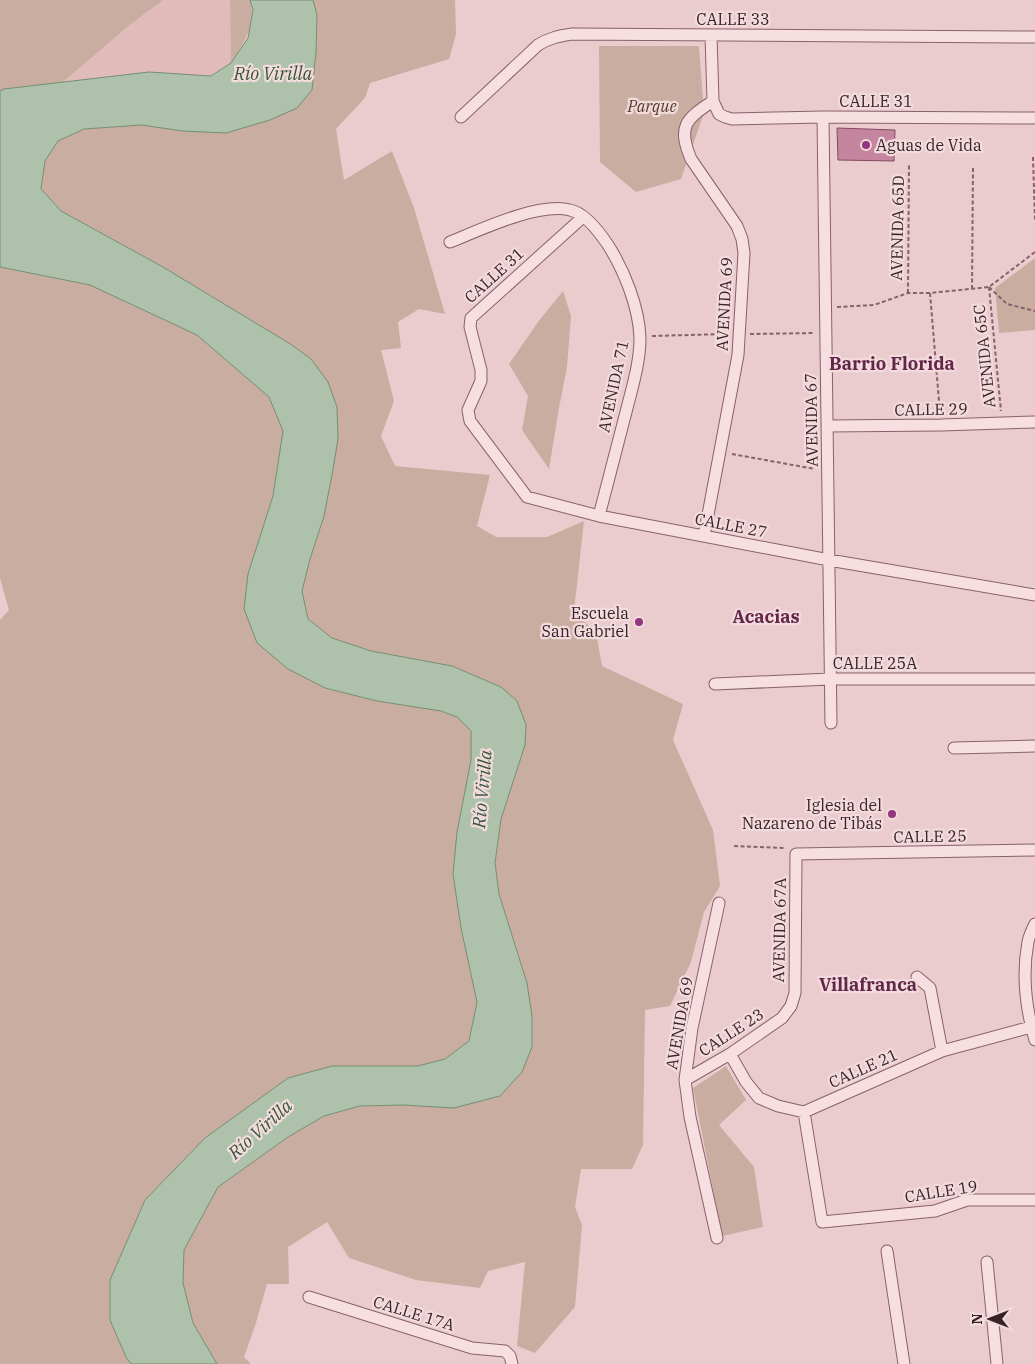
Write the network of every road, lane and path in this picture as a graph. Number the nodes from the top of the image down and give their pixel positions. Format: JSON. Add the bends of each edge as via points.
{"nodes":[{"id":1,"x":711,"y":35,"type":"junction"},
{"id":2,"x":1035,"y":37,"type":"edge"},
{"id":3,"x":713,"y":101,"type":"junction"},
{"id":4,"x":461,"y":117,"type":"dead end"},
{"id":5,"x":823,"y":117,"type":"junction"},
{"id":6,"x":1035,"y":118,"type":"edge"},
{"id":7,"x":1033,"y":157,"type":"dead end"},
{"id":8,"x":909,"y":163,"type":"dead end"},
{"id":9,"x":973,"y":166,"type":"dead end"},
{"id":10,"x":583,"y":217,"type":"junction"},
{"id":11,"x":1035,"y":222,"type":"edge"},
{"id":12,"x":450,"y":242,"type":"dead end"},
{"id":13,"x":1035,"y":252,"type":"edge"},
{"id":14,"x":989,"y":287,"type":"junction"},
{"id":15,"x":972,"y":289,"type":"junction"},
{"id":16,"x":930,"y":292,"type":"junction"},
{"id":17,"x":908,"y":293,"type":"junction"},
{"id":18,"x":826,"y":308,"type":"junction"},
{"id":19,"x":1035,"y":311,"type":"edge"},
{"id":20,"x":468,"y":410,"type":"joint"},
{"id":21,"x":1035,"y":422,"type":"edge"},
{"id":22,"x":1002,"y":423,"type":"junction"},
{"id":23,"x":941,"y":425,"type":"junction"},
{"id":24,"x":827,"y":426,"type":"junction"},
{"id":25,"x":719,"y":452,"type":"junction"},
{"id":26,"x":828,"y":472,"type":"junction"},
{"id":27,"x":599,"y":516,"type":"junction"},
{"id":28,"x":704,"y":536,"type":"junction"},
{"id":29,"x":829,"y":560,"type":"junction"},
{"id":30,"x":1035,"y":595,"type":"edge"},
{"id":31,"x":830,"y":679,"type":"junction"},
{"id":32,"x":1035,"y":679,"type":"edge"},
{"id":33,"x":716,"y":684,"type":"dead end"},
{"id":34,"x":831,"y":723,"type":"dead end"},
{"id":35,"x":1035,"y":746,"type":"edge"},
{"id":36,"x":954,"y":748,"type":"dead end"},
{"id":37,"x":734,"y":846,"type":"dead end"},
{"id":38,"x":1035,"y":850,"type":"edge"},
{"id":39,"x":796,"y":854,"type":"junction"},
{"id":40,"x":719,"y":903,"type":"dead end"},
{"id":41,"x":1035,"y":924,"type":"edge"},
{"id":42,"x":917,"y":977,"type":"dead end"},
{"id":43,"x":791,"y":1006,"type":"joint"},
{"id":44,"x":1031,"y":1027,"type":"junction"},
{"id":45,"x":1035,"y":1040,"type":"edge"},
{"id":46,"x":942,"y":1051,"type":"junction"},
{"id":47,"x":730,"y":1054,"type":"junction"},
{"id":48,"x":685,"y":1080,"type":"junction"},
{"id":49,"x":804,"y":1112,"type":"junction"},
{"id":50,"x":1035,"y":1200,"type":"edge"},
{"id":51,"x":717,"y":1238,"type":"dead end"},
{"id":52,"x":887,"y":1251,"type":"dead end"},
{"id":53,"x":987,"y":1262,"type":"dead end"},
{"id":54,"x":309,"y":1297,"type":"dead end"},
{"id":55,"x":511,"y":1360,"type":"edge"},
{"id":56,"x":904,"y":1364,"type":"edge"},
{"id":57,"x":997,"y":1364,"type":"edge"}],
"edges":[{"from":1,"to":2,"type":"street","name":"CALLE 33"},
{"from":1,"to":3,"type":"street"},
{"from":1,"to":4,"type":"street","name":"CALLE 33","via":[[572,34],[549,38]]},
{"from":3,"to":5,"type":"street","name":"CALLE 31","via":[[719,114],[732,119]]},
{"from":3,"to":25,"type":"street","name":"AVENIDA 69","via":[[690,117],[684,140],[691,159],[737,226],[744,253],[738,355]]},
{"from":5,"to":6,"type":"street","name":"CALLE 31"},
{"from":5,"to":18,"type":"street","name":"AVENIDA 67"},
{"from":7,"to":11,"type":"path"},
{"from":8,"to":17,"type":"path","name":"AVENIDA 65D"},
{"from":9,"to":15,"type":"path","name":"AVENIDA 65C"},
{"from":10,"to":12,"type":"street","via":[[570,210],[544,209],[508,218]]},
{"from":10,"to":20,"type":"street","name":"CALLE 31","via":[[471,318],[481,381]]},
{"from":10,"to":27,"type":"street","name":"AVENIDA 71","via":[[600,233],[618,260],[638,319],[640,337],[631,390]]},
{"from":13,"to":14,"type":"path"},
{"from":14,"to":15,"type":"path"},
{"from":14,"to":19,"type":"path","via":[[1007,304]]},
{"from":14,"to":22,"type":"path","name":"AVENIDA 65C"},
{"from":15,"to":16,"type":"path"},
{"from":16,"to":17,"type":"path"},
{"from":16,"to":23,"type":"path"},
{"from":17,"to":18,"type":"path","via":[[874,305]]},
{"from":18,"to":24,"type":"street","name":"AVENIDA 67"},
{"from":20,"to":27,"type":"street","name":"CALLE 27","via":[[470,422],[528,497]]},
{"from":21,"to":22,"type":"street","name":"CALLE 29"},
{"from":22,"to":23,"type":"street","name":"CALLE 29"},
{"from":23,"to":24,"type":"street","name":"CALLE 29"},
{"from":24,"to":26,"type":"street","name":"AVENIDA 67"},
{"from":25,"to":26,"type":"path"},
{"from":25,"to":28,"type":"street","name":"AVENIDA 69"},
{"from":26,"to":29,"type":"street","name":"AVENIDA 67"},
{"from":27,"to":28,"type":"street","name":"CALLE 27"},
{"from":28,"to":29,"type":"street","name":"CALLE 27"},
{"from":29,"to":30,"type":"street","name":"CALLE 27"},
{"from":29,"to":31,"type":"street","name":"AVENIDA 67"},
{"from":31,"to":32,"type":"street","name":"CALLE 25A"},
{"from":31,"to":33,"type":"street","name":"CALLE 25A"},
{"from":31,"to":34,"type":"street","name":"AVENIDA 67"},
{"from":35,"to":36,"type":"street"},
{"from":37,"to":39,"type":"path","via":[[790,848]]},
{"from":38,"to":39,"type":"street","name":"CALLE 25"},
{"from":39,"to":43,"type":"street","name":"AVENIDA 67A","via":[[795,993]]},
{"from":40,"to":48,"type":"street","name":"AVENIDA 69","via":[[692,1028]]},
{"from":41,"to":44,"type":"street","via":[[1028,940],[1024,974]]},
{"from":42,"to":46,"type":"street","via":[[930,988]]},
{"from":43,"to":47,"type":"street","name":"CALLE 23","via":[[782,1018]]},
{"from":44,"to":45,"type":"street"},
{"from":44,"to":46,"type":"street","name":"CALLE 21"},
{"from":46,"to":49,"type":"street","name":"CALLE 21"},
{"from":47,"to":48,"type":"street","name":"CALLE 23"},
{"from":47,"to":49,"type":"street","via":[[759,1098]]},
{"from":48,"to":51,"type":"street","name":"AVENIDA 69"},
{"from":49,"to":50,"type":"street","name":"CALLE 19","via":[[822,1222],[935,1210],[967,1200]]},
{"from":52,"to":56,"type":"street"},
{"from":53,"to":57,"type":"street"},
{"from":54,"to":55,"type":"street","name":"CALLE 17A","via":[[472,1348],[505,1351]]}]}
